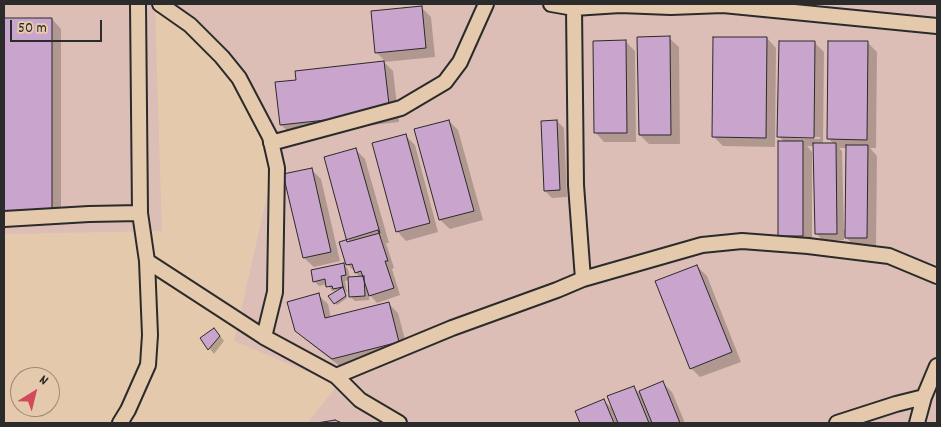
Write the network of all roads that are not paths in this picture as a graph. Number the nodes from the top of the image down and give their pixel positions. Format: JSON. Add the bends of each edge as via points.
{"nodes":[{"id":1,"x":138,"y":4,"type":"edge"},
{"id":2,"x":160,"y":4,"type":"edge"},
{"id":3,"x":486,"y":4,"type":"edge"},
{"id":4,"x":551,"y":4,"type":"edge"},
{"id":5,"x":723,"y":4,"type":"edge"},
{"id":6,"x":574,"y":8,"type":"junction"},
{"id":7,"x":937,"y":26,"type":"edge"},
{"id":8,"x":271,"y":143,"type":"junction"},
{"id":9,"x":140,"y":214,"type":"junction"},
{"id":10,"x":4,"y":219,"type":"edge"},
{"id":11,"x":147,"y":261,"type":"junction"},
{"id":12,"x":937,"y":276,"type":"edge"},
{"id":13,"x":583,"y":279,"type":"junction"},
{"id":14,"x":264,"y":337,"type":"junction"},
{"id":15,"x":937,"y":366,"type":"edge"},
{"id":16,"x":336,"y":376,"type":"junction"},
{"id":17,"x":924,"y":398,"type":"junction"},
{"id":18,"x":120,"y":423,"type":"edge"},
{"id":19,"x":399,"y":423,"type":"edge"},
{"id":20,"x":838,"y":423,"type":"edge"},
{"id":21,"x":917,"y":423,"type":"edge"}],
"edges":[{"from":1,"to":9,"type":"street"},
{"from":2,"to":8,"type":"street","via":[[190,25],[239,78]]},
{"from":3,"to":8,"type":"street","via":[[460,62],[445,82],[401,108]]},
{"from":4,"to":6,"type":"street"},
{"from":5,"to":6,"type":"street"},
{"from":5,"to":7,"type":"street"},
{"from":6,"to":13,"type":"street","via":[[576,185]]},
{"from":8,"to":14,"type":"street","via":[[276,168],[275,292]]},
{"from":9,"to":10,"type":"street"},
{"from":9,"to":11,"type":"street"},
{"from":11,"to":14,"type":"street"},
{"from":11,"to":18,"type":"street","via":[[148,365]]},
{"from":12,"to":13,"type":"street","via":[[889,256],[742,241],[702,245]]},
{"from":13,"to":16,"type":"street"},
{"from":14,"to":16,"type":"street"},
{"from":15,"to":17,"type":"street"},
{"from":16,"to":19,"type":"street","via":[[360,400]]},
{"from":17,"to":20,"type":"street"},
{"from":17,"to":21,"type":"street"}]}
